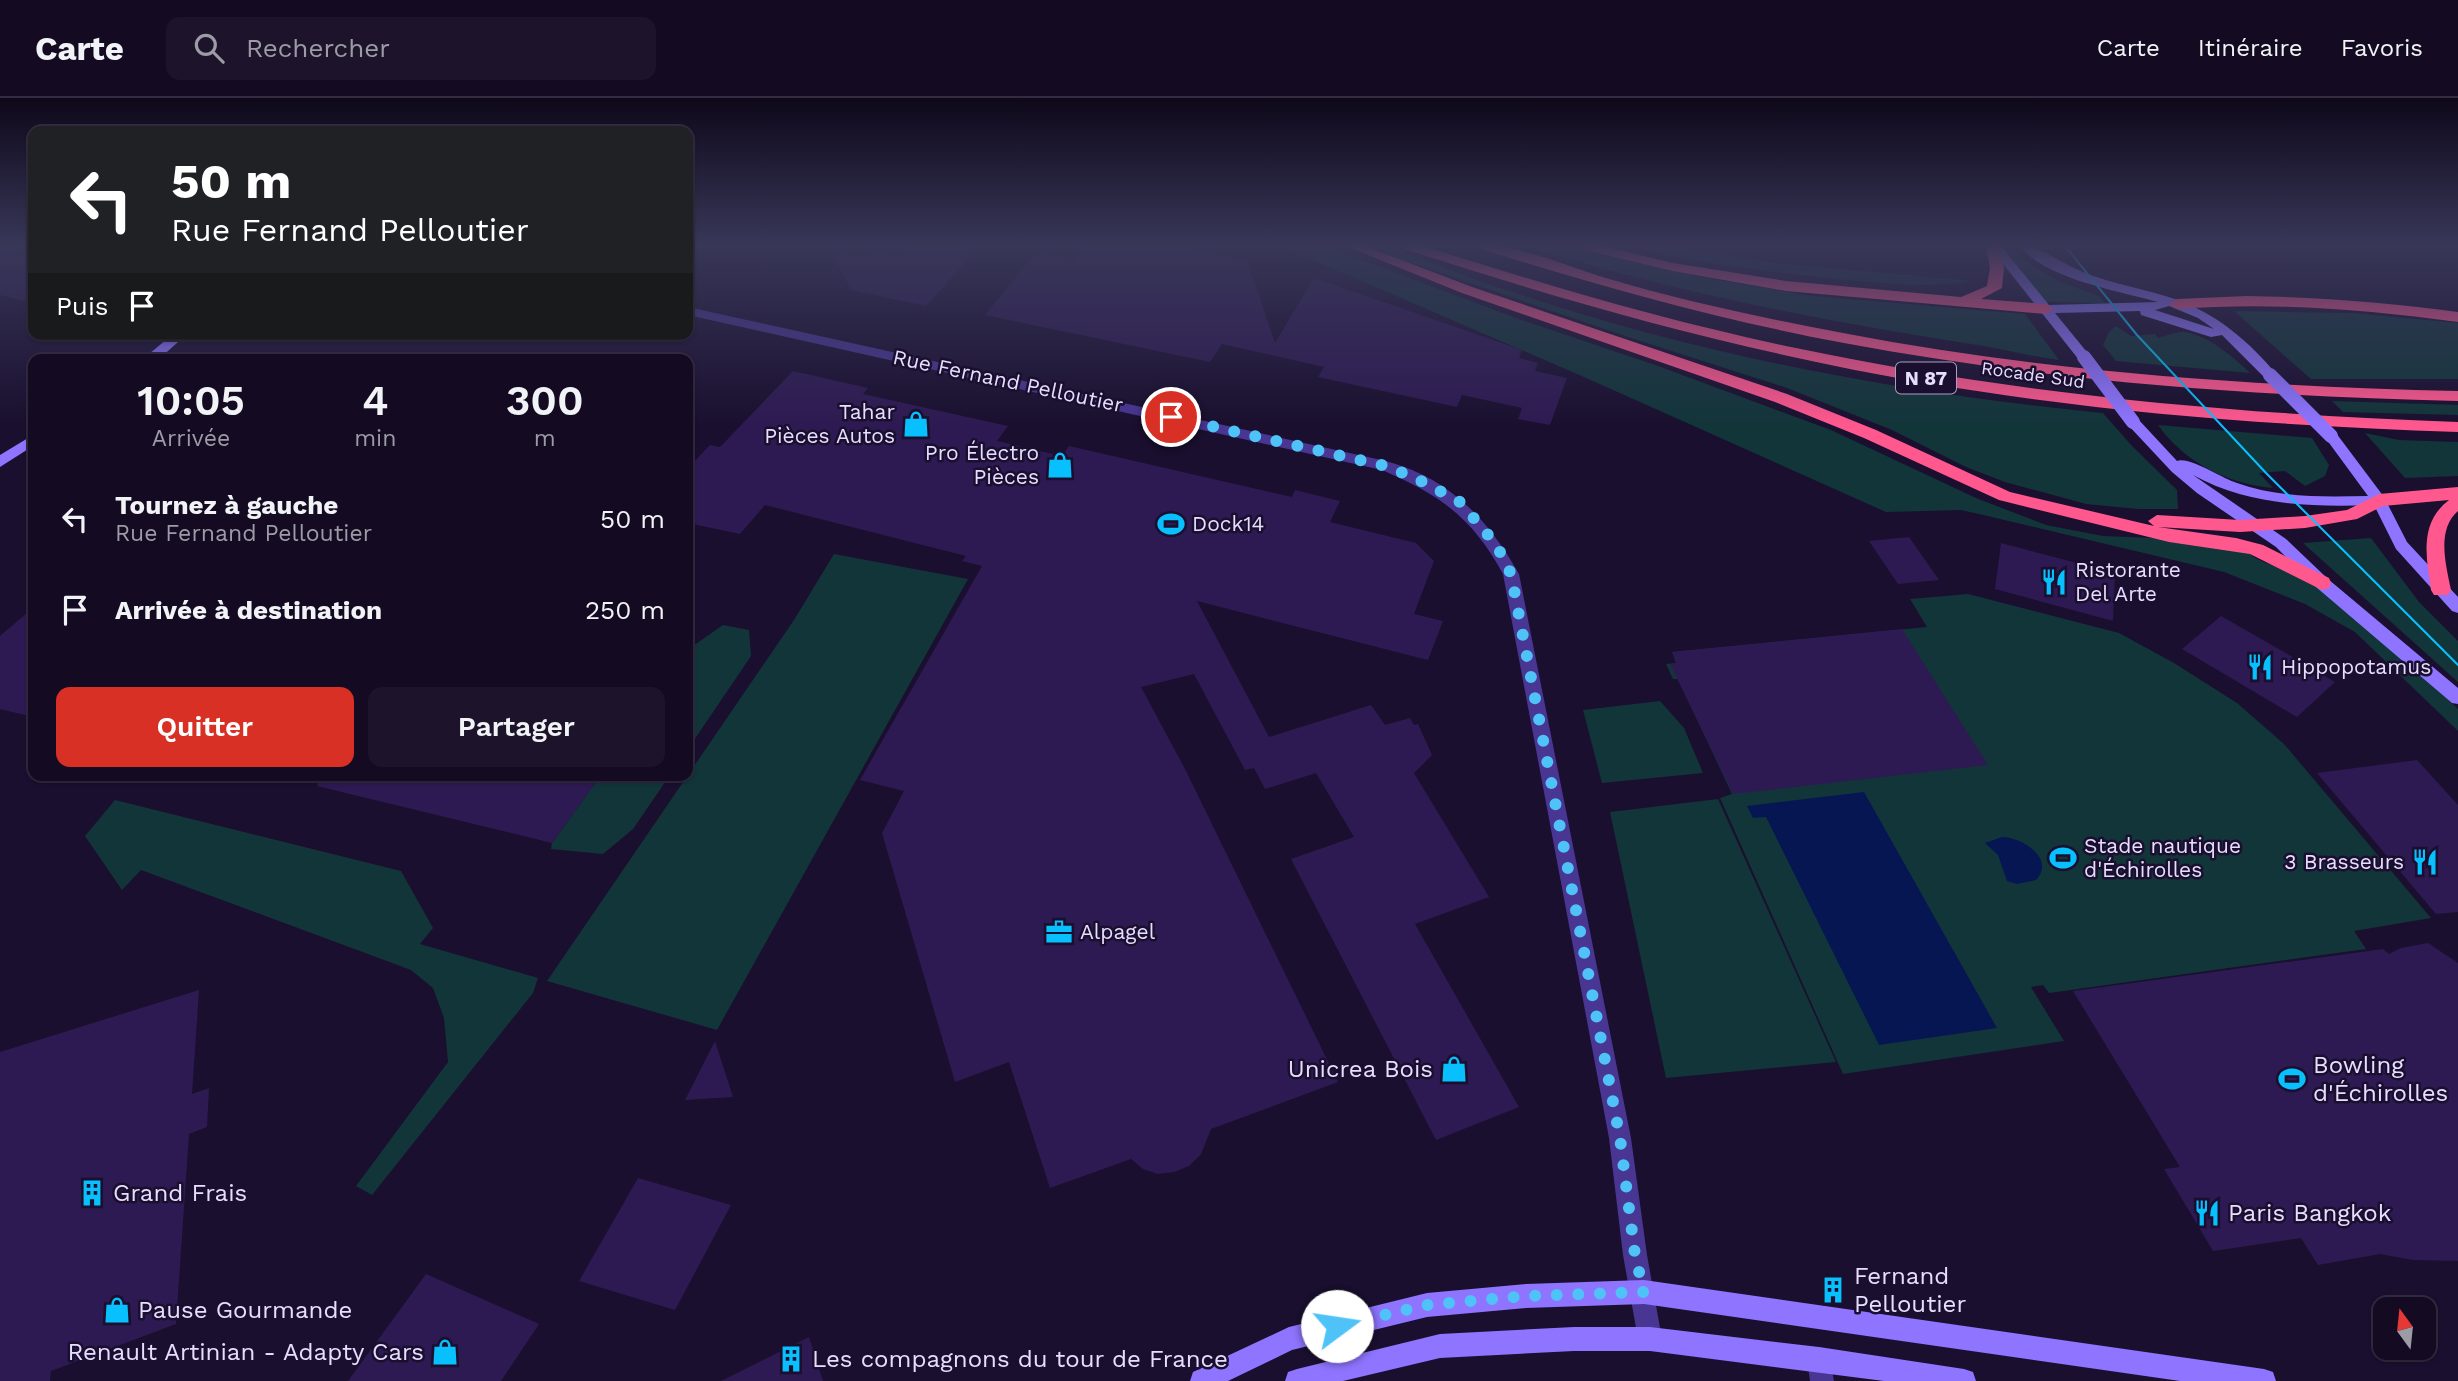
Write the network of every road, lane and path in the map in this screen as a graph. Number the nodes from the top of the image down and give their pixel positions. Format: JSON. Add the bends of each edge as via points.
{"nodes":[{"id":1,"x":1514,"y":306,"type":"edge"},
{"id":2,"x":1600,"y":306,"type":"edge"},
{"id":3,"x":1700,"y":306,"type":"edge"},
{"id":4,"x":2012,"y":306,"type":"edge"},
{"id":5,"x":2043,"y":306,"type":"edge"},
{"id":6,"x":2158,"y":306,"type":"edge"},
{"id":7,"x":2181,"y":306,"type":"edge"},
{"id":8,"x":2362,"y":306,"type":"edge"},
{"id":9,"x":2046,"y":309,"type":"junction"},
{"id":10,"x":2127,"y":309,"type":"junction"},
{"id":11,"x":693,"y":312,"type":"edge"},
{"id":12,"x":2458,"y":317,"type":"edge"},
{"id":13,"x":174,"y":340,"type":"edge"},
{"id":14,"x":2238,"y":344,"type":"junction"},
{"id":15,"x":156,"y":354,"type":"edge"},
{"id":16,"x":2458,"y":396,"type":"edge"},
{"id":17,"x":2458,"y":427,"type":"edge"},
{"id":18,"x":28,"y":442,"type":"edge"},
{"id":19,"x":2155,"y":445,"type":"junction"},
{"id":20,"x":0,"y":462,"type":"edge"},
{"id":21,"x":2458,"y":493,"type":"edge"},
{"id":22,"x":2379,"y":500,"type":"junction"},
{"id":23,"x":2458,"y":502,"type":"edge"},
{"id":24,"x":2088,"y":518,"type":"junction"},
{"id":25,"x":2253,"y":524,"type":"junction"},
{"id":26,"x":2322,"y":583,"type":"junction"},
{"id":27,"x":2441,"y":590,"type":"junction"},
{"id":28,"x":2458,"y":607,"type":"edge"},
{"id":29,"x":2458,"y":698,"type":"edge"},
{"id":30,"x":1644,"y":1292,"type":"junction"},
{"id":31,"x":1650,"y":1339,"type":"junction"},
{"id":32,"x":1820,"y":1370,"type":"edge"},
{"id":33,"x":1202,"y":1381,"type":"edge"},
{"id":34,"x":1297,"y":1381,"type":"edge"},
{"id":35,"x":1964,"y":1381,"type":"edge"},
{"id":36,"x":2264,"y":1381,"type":"edge"}],
"edges":[{"from":1,"to":24,"type":"highway","via":[[1782,398],[2005,496]]},
{"from":2,"to":17,"type":"highway","name":"Rocade Sud","number":"N 87","via":[[1779,350],[1933,380],[2180,411]]},
{"from":3,"to":16,"type":"highway","name":"Rocade Sud","number":"N 87","via":[[2020,366],[2258,389]]},
{"from":4,"to":9,"type":"highway"},
{"from":5,"to":9,"type":"main road"},
{"from":6,"to":10,"type":"main road"},
{"from":7,"to":14,"type":"main road","via":[[2214,322]]},
{"from":8,"to":12,"type":"highway"},
{"from":9,"to":10,"type":"main road"},
{"from":9,"to":19,"type":"main road","bridge":true},
{"from":10,"to":14,"type":"main road","via":[[2177,320]]},
{"from":11,"to":30,"type":"street","name":"Rue Fernand Pelloutier","via":[[1386,466],[1459,501],[1496,544],[1511,574],[1620,1138]]},
{"from":13,"to":15,"type":"main road"},
{"from":14,"to":22,"type":"main road","bridge":true,"via":[[2331,436]]},
{"from":18,"to":20,"type":"main road"},
{"from":19,"to":22,"type":"main road","via":[[2203,475],[2243,491],[2311,503]]},
{"from":19,"to":25,"type":"main road","via":[[2202,490]]},
{"from":21,"to":22,"type":"highway"},
{"from":22,"to":25,"type":"highway","via":[[2351,515]]},
{"from":22,"to":27,"type":"main road","via":[[2401,545]]},
{"from":23,"to":27,"type":"highway","via":[[2436,529]]},
{"from":24,"to":25,"type":"highway"},
{"from":24,"to":26,"type":"highway","via":[[2256,549]]},
{"from":25,"to":26,"type":"main road","via":[[2281,543]]},
{"from":26,"to":29,"type":"main road"},
{"from":27,"to":28,"type":"main road"},
{"from":30,"to":31,"type":"street","name":"Rue Fernand Pelloutier"},
{"from":30,"to":33,"type":"main road","via":[[1427,1305],[1289,1339]]},
{"from":30,"to":36,"type":"main road"},
{"from":31,"to":32,"type":"main road"},
{"from":31,"to":34,"type":"main road","via":[[1440,1346]]},
{"from":32,"to":35,"type":"main road"}]}
